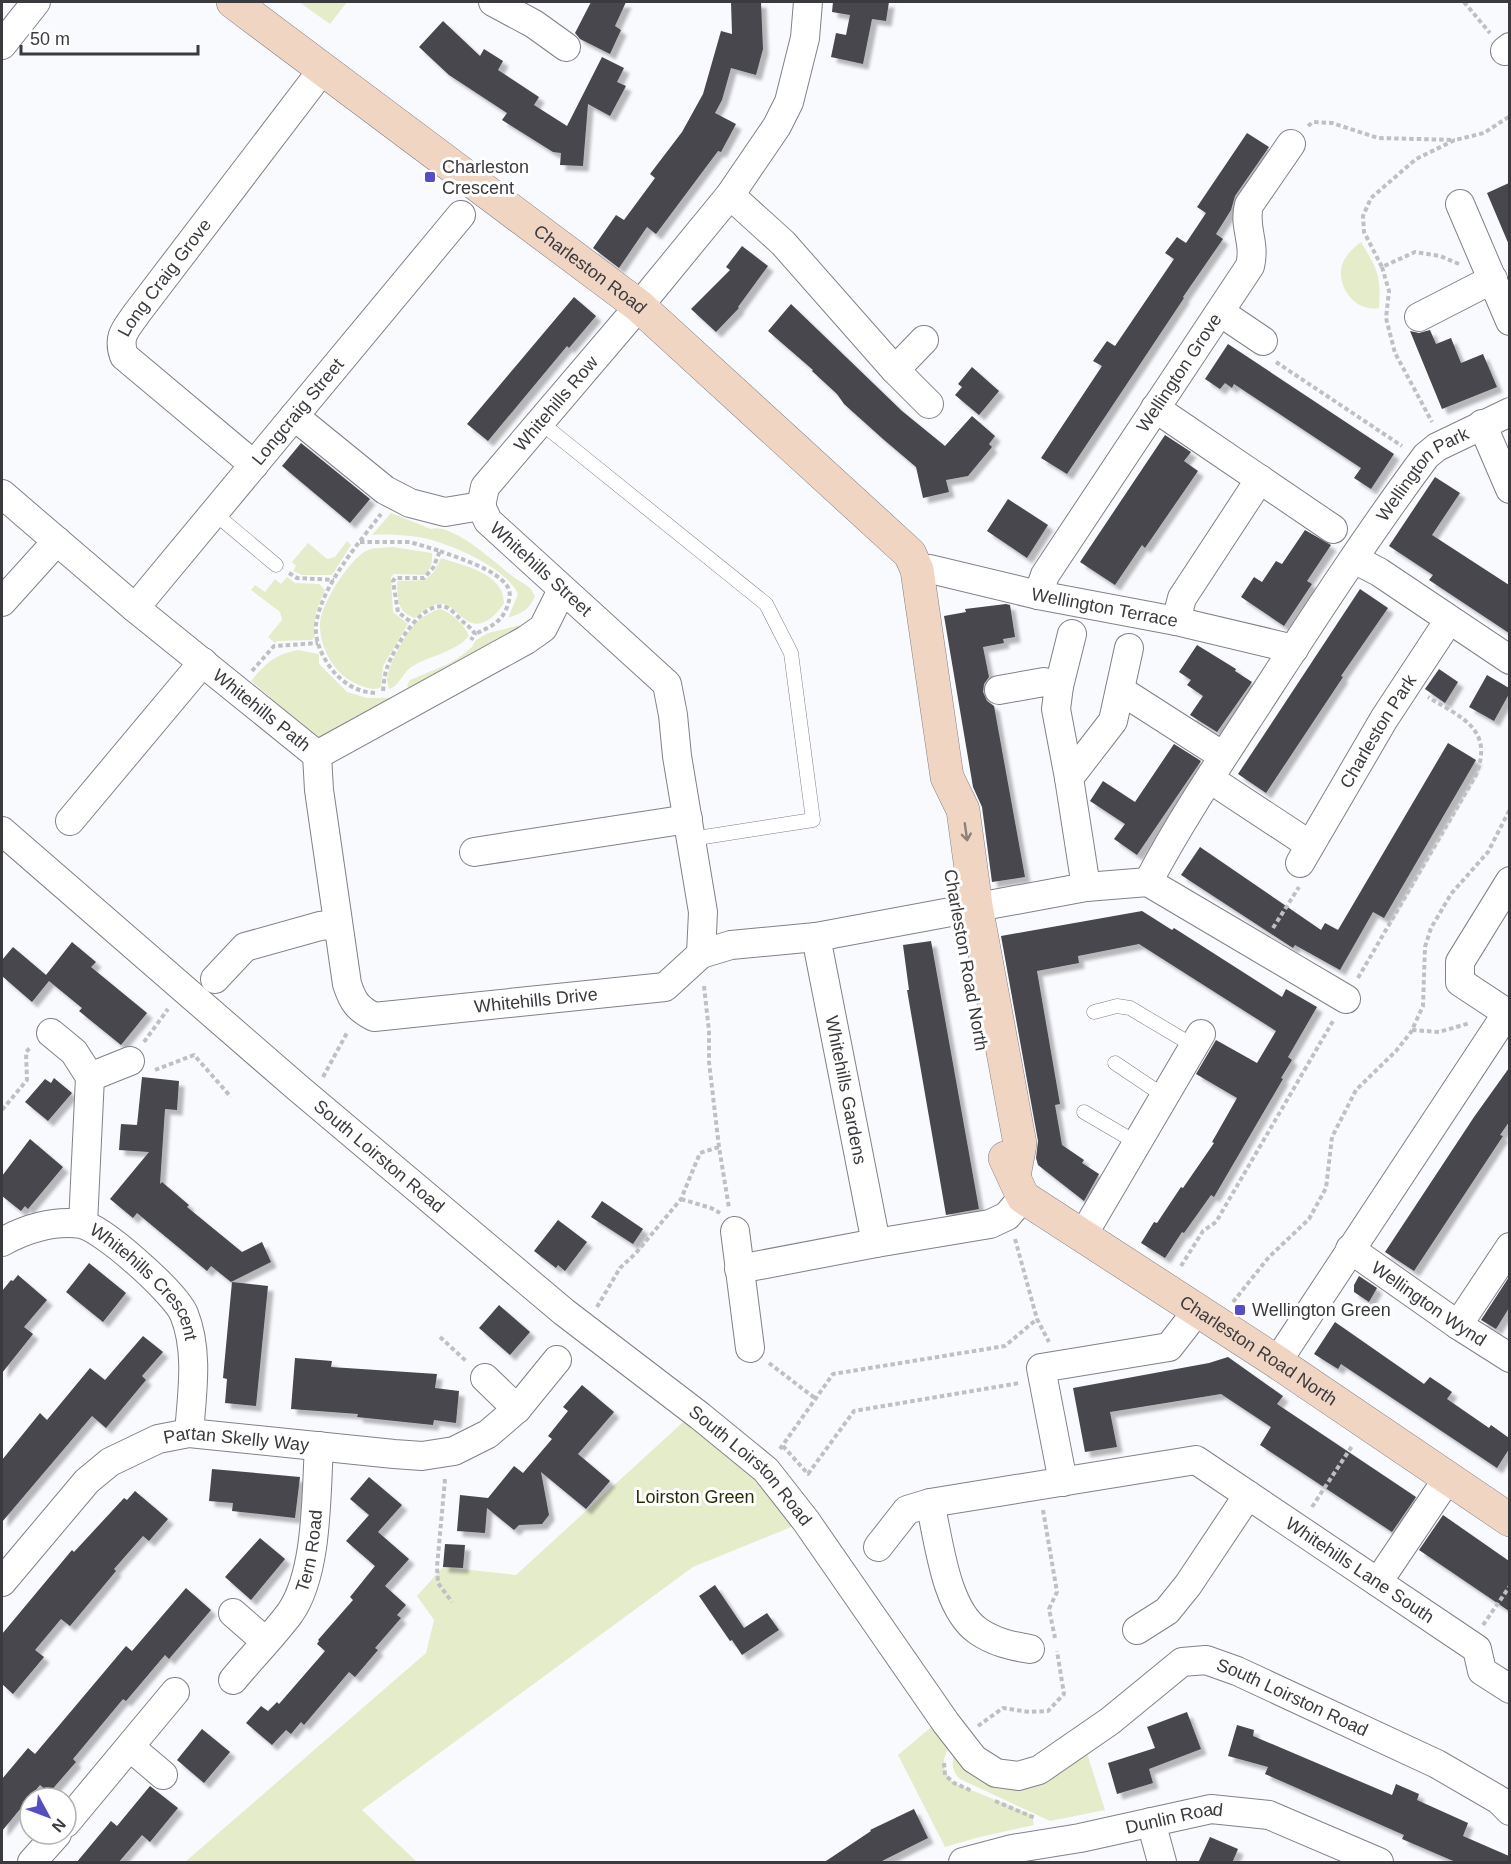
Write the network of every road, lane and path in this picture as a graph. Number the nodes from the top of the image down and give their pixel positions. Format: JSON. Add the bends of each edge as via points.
{"nodes":[{"id":1,"x":36,"y":2,"type":"edge"},
{"id":2,"x":233,"y":2,"type":"edge"},
{"id":3,"x":493,"y":2,"type":"edge"},
{"id":4,"x":808,"y":2,"type":"edge"},
{"id":5,"x":540,"y":13,"type":"edge"},
{"id":6,"x":2,"y":45,"type":"edge"},
{"id":7,"x":566,"y":46,"type":"dead end"},
{"id":8,"x":323,"y":69,"type":"junction"},
{"id":9,"x":1509,"y":116,"type":"edge"},
{"id":10,"x":1455,"y":140,"type":"junction"},
{"id":11,"x":1290,"y":144,"type":"joint"},
{"id":12,"x":730,"y":195,"type":"junction"},
{"id":13,"x":1460,"y":204,"type":"dead end"},
{"id":14,"x":461,"y":215,"type":"dead end"},
{"id":15,"x":1382,"y":267,"type":"junction"},
{"id":16,"x":1493,"y":279,"type":"junction"},
{"id":17,"x":639,"y":306,"type":"junction"},
{"id":18,"x":1220,"y":312,"type":"junction"},
{"id":19,"x":1419,"y":317,"type":"dead end"},
{"id":20,"x":1509,"y":321,"type":"edge"},
{"id":21,"x":924,"y":340,"type":"dead end"},
{"id":22,"x":1263,"y":341,"type":"joint"},
{"id":23,"x":895,"y":370,"type":"junction"},
{"id":24,"x":928,"y":404,"type":"dead end"},
{"id":25,"x":1155,"y":408,"type":"junction"},
{"id":26,"x":1509,"y":412,"type":"edge"},
{"id":27,"x":294,"y":416,"type":"junction"},
{"id":28,"x":540,"y":422,"type":"junction"},
{"id":29,"x":1482,"y":424,"type":"junction"},
{"id":30,"x":1433,"y":452,"type":"junction"},
{"id":31,"x":254,"y":465,"type":"junction"},
{"id":32,"x":1260,"y":479,"type":"junction"},
{"id":33,"x":1509,"y":489,"type":"edge"},
{"id":34,"x":2,"y":494,"type":"edge"},
{"id":35,"x":398,"y":497,"type":"junction"},
{"id":36,"x":482,"y":506,"type":"junction"},
{"id":37,"x":214,"y":513,"type":"junction"},
{"id":38,"x":1333,"y":529,"type":"dead end"},
{"id":39,"x":57,"y":541,"type":"junction"},
{"id":40,"x":360,"y":542,"type":"junction"},
{"id":41,"x":440,"y":551,"type":"junction"},
{"id":42,"x":1354,"y":559,"type":"junction"},
{"id":43,"x":276,"y":565,"type":"joint"},
{"id":44,"x":917,"y":570,"type":"junction"},
{"id":45,"x":334,"y":580,"type":"junction"},
{"id":46,"x":562,"y":590,"type":"junction"},
{"id":47,"x":1038,"y":595,"type":"junction"},
{"id":48,"x":2,"y":602,"type":"edge"},
{"id":49,"x":135,"y":608,"type":"junction"},
{"id":50,"x":1449,"y":620,"type":"junction"},
{"id":51,"x":1176,"y":621,"type":"junction"},
{"id":52,"x":412,"y":623,"type":"junction"},
{"id":53,"x":475,"y":634,"type":"junction"},
{"id":54,"x":1072,"y":634,"type":"dead end"},
{"id":55,"x":318,"y":643,"type":"junction"},
{"id":56,"x":465,"y":646,"type":"dead end"},
{"id":57,"x":1129,"y":648,"type":"dead end"},
{"id":58,"x":1294,"y":649,"type":"junction"},
{"id":59,"x":1508,"y":656,"type":"edge"},
{"id":60,"x":202,"y":662,"type":"junction"},
{"id":61,"x":1059,"y":686,"type":"junction"},
{"id":62,"x":236,"y":689,"type":"junction"},
{"id":63,"x":999,"y":690,"type":"dead end"},
{"id":64,"x":1120,"y":690,"type":"junction"},
{"id":65,"x":383,"y":694,"type":"junction"},
{"id":66,"x":416,"y":700,"type":"junction"},
{"id":67,"x":317,"y":755,"type":"junction"},
{"id":68,"x":1217,"y":768,"type":"junction"},
{"id":69,"x":1069,"y":777,"type":"junction"},
{"id":70,"x":1509,"y":809,"type":"edge"},
{"id":71,"x":70,"y":821,"type":"dead end"},
{"id":72,"x":689,"y":829,"type":"junction"},
{"id":73,"x":2,"y":831,"type":"edge"},
{"id":74,"x":474,"y":852,"type":"dead end"},
{"id":75,"x":1305,"y":854,"type":"junction"},
{"id":76,"x":1509,"y":881,"type":"edge"},
{"id":77,"x":1148,"y":882,"type":"junction"},
{"id":78,"x":1086,"y":887,"type":"junction"},
{"id":79,"x":966,"y":908,"type":"junction"},
{"id":80,"x":338,"y":924,"type":"junction"},
{"id":81,"x":816,"y":937,"type":"junction"},
{"id":82,"x":1259,"y":949,"type":"junction"},
{"id":83,"x":701,"y":954,"type":"junction"},
{"id":84,"x":215,"y":979,"type":"dead end"},
{"id":85,"x":183,"y":989,"type":"junction"},
{"id":86,"x":1346,"y":999,"type":"dead end"},
{"id":87,"x":360,"y":1010,"type":"junction"},
{"id":88,"x":1094,"y":1012,"type":"dead end"},
{"id":89,"x":1508,"y":1014,"type":"edge"},
{"id":90,"x":1412,"y":1030,"type":"junction"},
{"id":91,"x":51,"y":1033,"type":"joint"},
{"id":92,"x":1198,"y":1040,"type":"joint"},
{"id":93,"x":130,"y":1061,"type":"junction"},
{"id":94,"x":1115,"y":1063,"type":"dead end"},
{"id":95,"x":90,"y":1077,"type":"junction"},
{"id":96,"x":1164,"y":1096,"type":"junction"},
{"id":97,"x":231,"y":1097,"type":"dead end"},
{"id":98,"x":310,"y":1099,"type":"junction"},
{"id":99,"x":2,"y":1110,"type":"edge"},
{"id":100,"x":1084,"y":1112,"type":"dead end"},
{"id":101,"x":1137,"y":1143,"type":"junction"},
{"id":102,"x":718,"y":1147,"type":"junction"},
{"id":103,"x":1014,"y":1196,"type":"junction"},
{"id":104,"x":681,"y":1199,"type":"junction"},
{"id":105,"x":83,"y":1224,"type":"junction"},
{"id":106,"x":732,"y":1226,"type":"junction"},
{"id":107,"x":1083,"y":1235,"type":"junction"},
{"id":108,"x":2,"y":1242,"type":"edge"},
{"id":109,"x":876,"y":1243,"type":"junction"},
{"id":110,"x":1509,"y":1247,"type":"edge"},
{"id":111,"x":1350,"y":1249,"type":"junction"},
{"id":112,"x":739,"y":1269,"type":"junction"},
{"id":113,"x":1209,"y":1318,"type":"junction"},
{"id":114,"x":1037,"y":1319,"type":"junction"},
{"id":115,"x":1458,"y":1325,"type":"junction"},
{"id":116,"x":584,"y":1328,"type":"junction"},
{"id":117,"x":440,"y":1338,"type":"dead end"},
{"id":118,"x":750,"y":1348,"type":"joint"},
{"id":119,"x":1509,"y":1358,"type":"edge"},
{"id":120,"x":557,"y":1360,"type":"dead end"},
{"id":121,"x":1277,"y":1362,"type":"junction"},
{"id":122,"x":1052,"y":1372,"type":"junction"},
{"id":123,"x":485,"y":1378,"type":"joint"},
{"id":124,"x":816,"y":1399,"type":"junction"},
{"id":125,"x":518,"y":1409,"type":"junction"},
{"id":126,"x":1368,"y":1422,"type":"junction"},
{"id":127,"x":189,"y":1433,"type":"junction"},
{"id":128,"x":319,"y":1446,"type":"junction"},
{"id":129,"x":783,"y":1446,"type":"junction"},
{"id":130,"x":448,"y":1451,"type":"junction"},
{"id":131,"x":766,"y":1470,"type":"junction"},
{"id":132,"x":1448,"y":1478,"type":"junction"},
{"id":133,"x":1063,"y":1482,"type":"junction"},
{"id":134,"x":1248,"y":1495,"type":"junction"},
{"id":135,"x":930,"y":1503,"type":"junction"},
{"id":136,"x":1506,"y":1511,"type":"edge"},
{"id":137,"x":1298,"y":1529,"type":"junction"},
{"id":138,"x":878,"y":1547,"type":"dead end"},
{"id":139,"x":2,"y":1582,"type":"edge"},
{"id":140,"x":1378,"y":1582,"type":"junction"},
{"id":141,"x":1509,"y":1586,"type":"edge"},
{"id":142,"x":452,"y":1602,"type":"dead end"},
{"id":143,"x":232,"y":1612,"type":"dead end"},
{"id":144,"x":1137,"y":1630,"type":"dead end"},
{"id":145,"x":265,"y":1641,"type":"junction"},
{"id":146,"x":1471,"y":1644,"type":"junction"},
{"id":147,"x":1030,"y":1649,"type":"dead end"},
{"id":148,"x":232,"y":1680,"type":"dead end"},
{"id":149,"x":1509,"y":1689,"type":"edge"},
{"id":150,"x":175,"y":1692,"type":"dead end"},
{"id":151,"x":130,"y":1747,"type":"junction"},
{"id":152,"x":163,"y":1775,"type":"dead end"},
{"id":153,"x":78,"y":1809,"type":"edge"},
{"id":154,"x":1509,"y":1811,"type":"edge"},
{"id":155,"x":1151,"y":1822,"type":"junction"},
{"id":156,"x":47,"y":1846,"type":"edge"},
{"id":157,"x":32,"y":1863,"type":"edge"},
{"id":158,"x":963,"y":1863,"type":"edge"},
{"id":159,"x":1162,"y":1863,"type":"edge"},
{"id":160,"x":1379,"y":1863,"type":"edge"}],
"edges":[{"from":1,"to":6,"type":"street"},
{"from":2,"to":8,"type":"street","name":"Charleston Road"},
{"from":3,"to":5,"type":"street"},
{"from":4,"to":12,"type":"street","via":[[805,38],[789,102]]},
{"from":5,"to":7,"type":"street"},
{"from":8,"to":17,"type":"street","name":"Charleston Road"},
{"from":8,"to":31,"type":"street","name":"Long Craig Grove","via":[[137,313],[120,344],[124,356]]},
{"from":9,"to":10,"type":"path","via":[[1484,133]]},
{"from":10,"to":11,"type":"path","via":[[1378,138],[1332,123],[1312,122]]},
{"from":10,"to":15,"type":"path","via":[[1416,159],[1371,198],[1363,216],[1364,232]]},
{"from":11,"to":18,"type":"street","name":"Wellington Grove","via":[[1249,205],[1246,216],[1253,255]]},
{"from":12,"to":17,"type":"street"},
{"from":12,"to":23,"type":"street","via":[[783,243]]},
{"from":13,"to":16,"type":"street"},
{"from":14,"to":27,"type":"street","name":"Longcraig Street"},
{"from":15,"to":16,"type":"path","via":[[1415,252],[1440,256]]},
{"from":15,"to":30,"type":"path","via":[[1389,291],[1386,318],[1395,353]]},
{"from":16,"to":19,"type":"street"},
{"from":16,"to":20,"type":"street"},
{"from":17,"to":28,"type":"street","name":"Whitehills Row"},
{"from":17,"to":44,"type":"street","name":"Charleston Road","via":[[910,554]]},
{"from":18,"to":22,"type":"street"},
{"from":18,"to":25,"type":"street","name":"Wellington Grove"},
{"from":21,"to":23,"type":"street"},
{"from":22,"to":30,"type":"path","via":[[1272,359]]},
{"from":23,"to":24,"type":"street"},
{"from":25,"to":32,"type":"street"},
{"from":25,"to":47,"type":"street","name":"Wellington Grove","via":[[1045,575]]},
{"from":26,"to":29,"type":"street","name":"Wellington Park"},
{"from":27,"to":31,"type":"street","name":"Longcraig Street"},
{"from":27,"to":35,"type":"street","name":"Whitehills Street"},
{"from":28,"to":36,"type":"street","name":"Whitehills Row","via":[[485,487]]},
{"from":28,"to":72,"type":"lane","via":[[766,604],[791,653],[813,820]]},
{"from":29,"to":30,"type":"street","name":"Wellington Park"},
{"from":29,"to":33,"type":"street"},
{"from":30,"to":42,"type":"street","name":"Wellington Park"},
{"from":31,"to":37,"type":"street","name":"Longcraig Street"},
{"from":32,"to":38,"type":"street"},
{"from":32,"to":51,"type":"street","via":[[1182,598]]},
{"from":34,"to":39,"type":"street","name":"Whitehills Path"},
{"from":35,"to":36,"type":"street","name":"Whitehills Street","via":[[445,512]]},
{"from":35,"to":40,"type":"path"},
{"from":36,"to":46,"type":"street","name":"Whitehills Street","via":[[488,521]]},
{"from":37,"to":43,"type":"lane"},
{"from":37,"to":49,"type":"street","name":"Longcraig Street"},
{"from":39,"to":48,"type":"street"},
{"from":39,"to":49,"type":"street","name":"Whitehills Path"},
{"from":40,"to":41,"type":"path","via":[[410,542]]},
{"from":40,"to":45,"type":"path"},
{"from":41,"to":52,"type":"path","via":[[424,578],[401,576],[393,581],[398,612]]},
{"from":41,"to":53,"type":"path","via":[[476,565],[508,586],[506,611],[497,624]]},
{"from":42,"to":50,"type":"street"},
{"from":42,"to":58,"type":"street"},
{"from":43,"to":45,"type":"path","via":[[297,578]]},
{"from":44,"to":47,"type":"street","name":"Wellington Terrace","via":[[930,569]]},
{"from":44,"to":79,"type":"street","name":"Charleston Road North","via":[[947,777],[963,810]]},
{"from":45,"to":55,"type":"path","via":[[316,621]]},
{"from":46,"to":66,"type":"street","name":"Whitehills Path","via":[[543,628]]},
{"from":46,"to":72,"type":"street","name":"Whitehills Street","via":[[667,684]]},
{"from":47,"to":51,"type":"street","name":"Wellington Terrace"},
{"from":49,"to":60,"type":"street","name":"Whitehills Path"},
{"from":50,"to":59,"type":"street"},
{"from":50,"to":75,"type":"street","name":"Charleston Park","via":[[1384,719]]},
{"from":51,"to":58,"type":"street","name":"Wellington Terrace"},
{"from":52,"to":53,"type":"path","via":[[440,606],[448,608]]},
{"from":52,"to":65,"type":"path","via":[[387,666]]},
{"from":53,"to":56,"type":"path"},
{"from":54,"to":61,"type":"street"},
{"from":55,"to":62,"type":"path","via":[[274,646]]},
{"from":55,"to":65,"type":"path","via":[[328,665],[347,685]]},
{"from":57,"to":64,"type":"street"},
{"from":58,"to":68,"type":"street"},
{"from":60,"to":62,"type":"street","name":"Whitehills Path"},
{"from":60,"to":71,"type":"street"},
{"from":61,"to":63,"type":"street","via":[[1044,682]]},
{"from":61,"to":69,"type":"street","via":[[1056,709]]},
{"from":62,"to":67,"type":"street","name":"Whitehills Path"},
{"from":64,"to":68,"type":"street"},
{"from":64,"to":69,"type":"street","via":[[1113,721]]},
{"from":65,"to":66,"type":"path","via":[[396,692]]},
{"from":66,"to":67,"type":"street","name":"Whitehills Path"},
{"from":67,"to":80,"type":"street"},
{"from":68,"to":75,"type":"street"},
{"from":68,"to":77,"type":"street"},
{"from":69,"to":78,"type":"street"},
{"from":70,"to":90,"type":"path","via":[[1488,852],[1451,894],[1431,928],[1425,948],[1423,1006]]},
{"from":72,"to":74,"type":"street"},
{"from":72,"to":83,"type":"street","name":"Whitehills Street","via":[[703,912]]},
{"from":73,"to":85,"type":"street","name":"South Loirston Road"},
{"from":75,"to":82,"type":"path","via":[[1306,877]]},
{"from":76,"to":89,"type":"street","via":[[1460,962],[1460,982]]},
{"from":77,"to":78,"type":"street"},
{"from":77,"to":82,"type":"street"},
{"from":78,"to":79,"type":"street"},
{"from":79,"to":81,"type":"street","name":"Whitehills Drive"},
{"from":79,"to":103,"type":"street","name":"Charleston Road North","via":[[1020,1144]]},
{"from":80,"to":84,"type":"street","via":[[245,947]]},
{"from":80,"to":87,"type":"street","via":[[347,984]]},
{"from":81,"to":83,"type":"street","name":"Whitehills Drive","via":[[731,945]]},
{"from":81,"to":109,"type":"street","name":"Whitehills Gardens"},
{"from":82,"to":86,"type":"street"},
{"from":83,"to":87,"type":"street","name":"Whitehills Drive","via":[[665,987],[393,1017],[374,1017]]},
{"from":83,"to":102,"type":"path"},
{"from":85,"to":93,"type":"path"},
{"from":85,"to":98,"type":"street","name":"South Loirston Road"},
{"from":87,"to":98,"type":"path"},
{"from":88,"to":92,"type":"lane","via":[[1116,1006],[1130,1008]]},
{"from":89,"to":90,"type":"path","via":[[1439,1032]]},
{"from":89,"to":111,"type":"street"},
{"from":90,"to":113,"type":"path","via":[[1356,1090],[1332,1137],[1326,1188],[1309,1219],[1269,1257],[1233,1302]]},
{"from":91,"to":95,"type":"street","via":[[74,1052]]},
{"from":91,"to":99,"type":"path","via":[[26,1052],[27,1080]]},
{"from":92,"to":96,"type":"street"},
{"from":93,"to":95,"type":"street"},
{"from":93,"to":97,"type":"path","via":[[142,1074],[194,1055]]},
{"from":94,"to":96,"type":"lane"},
{"from":95,"to":105,"type":"street"},
{"from":96,"to":101,"type":"street"},
{"from":98,"to":116,"type":"street","name":"South Loirston Road"},
{"from":100,"to":101,"type":"lane"},
{"from":101,"to":107,"type":"street"},
{"from":102,"to":104,"type":"path","via":[[700,1153]]},
{"from":102,"to":106,"type":"path"},
{"from":103,"to":107,"type":"street","name":"Charleston Road North"},
{"from":103,"to":109,"type":"street","via":[[990,1224]]},
{"from":103,"to":114,"type":"path","via":[[1019,1252]]},
{"from":104,"to":106,"type":"path","via":[[711,1208]]},
{"from":104,"to":116,"type":"path","via":[[621,1268]]},
{"from":105,"to":108,"type":"street","name":"Whitehills Crescent","via":[[29,1229]]},
{"from":105,"to":127,"type":"street","name":"Whitehills Crescent","via":[[106,1238],[176,1300],[184,1316],[193,1358]]},
{"from":106,"to":112,"type":"street"},
{"from":107,"to":113,"type":"street","name":"Charleston Road North"},
{"from":109,"to":112,"type":"street"},
{"from":110,"to":115,"type":"street"},
{"from":111,"to":115,"type":"street","name":"Wellington Wynd"},
{"from":111,"to":121,"type":"street"},
{"from":112,"to":118,"type":"street"},
{"from":113,"to":121,"type":"street","name":"Charleston Road North"},
{"from":113,"to":122,"type":"street","via":[[1169,1347]]},
{"from":114,"to":122,"type":"path"},
{"from":114,"to":124,"type":"path","via":[[1005,1346],[833,1374]]},
{"from":115,"to":119,"type":"street","name":"Wellington Wynd"},
{"from":116,"to":131,"type":"street","name":"South Loirston Road"},
{"from":117,"to":123,"type":"path"},
{"from":118,"to":124,"type":"path"},
{"from":120,"to":125,"type":"street","name":"Partan Skelly Way"},
{"from":121,"to":126,"type":"street","name":"Charleston Road North"},
{"from":122,"to":129,"type":"path","via":[[854,1411],[808,1473]]},
{"from":122,"to":133,"type":"street"},
{"from":123,"to":125,"type":"street"},
{"from":124,"to":129,"type":"path"},
{"from":125,"to":130,"type":"street","name":"Partan Skelly Way","via":[[488,1434]]},
{"from":126,"to":132,"type":"street","name":"Charleston Road North"},
{"from":126,"to":137,"type":"path"},
{"from":127,"to":128,"type":"street","name":"Partan Skelly Way"},
{"from":127,"to":139,"type":"street","name":"Partan Skelly Way","via":[[158,1439],[110,1462],[87,1481]]},
{"from":128,"to":130,"type":"street","name":"Partan Skelly Way","via":[[422,1456]]},
{"from":128,"to":145,"type":"street","name":"Tern Road","via":[[311,1562],[291,1612]]},
{"from":129,"to":131,"type":"path"},
{"from":130,"to":142,"type":"path","via":[[437,1567],[438,1583]]},
{"from":131,"to":154,"type":"street","name":"South Loirston Road","via":[[806,1521],[958,1741],[974,1759],[996,1773],[1018,1776],[1039,1770],[1182,1662],[1206,1660],[1437,1764],[1499,1800]]},
{"from":132,"to":136,"type":"street","name":"Charleston Road North"},
{"from":132,"to":140,"type":"street"},
{"from":133,"to":134,"type":"street","name":"Whitehills Lane South","via":[[1196,1460]]},
{"from":133,"to":135,"type":"street"},
{"from":134,"to":137,"type":"street","name":"Whitehills Lane South"},
{"from":134,"to":144,"type":"street","via":[[1188,1586],[1167,1611]]},
{"from":135,"to":138,"type":"street","via":[[907,1510]]},
{"from":135,"to":147,"type":"street","via":[[950,1592],[962,1613],[976,1631],[1002,1644]]},
{"from":137,"to":140,"type":"street","name":"Whitehills Lane South"},
{"from":140,"to":146,"type":"street","name":"Whitehills Lane South"},
{"from":141,"to":146,"type":"path"},
{"from":143,"to":145,"type":"street"},
{"from":145,"to":148,"type":"street","name":"Tern Road"},
{"from":146,"to":149,"type":"street","via":[[1477,1649],[1482,1671]]},
{"from":150,"to":151,"type":"street"},
{"from":151,"to":152,"type":"street"},
{"from":151,"to":153,"type":"street"},
{"from":155,"to":158,"type":"street","name":"Dunlin Road","via":[[1012,1849]]},
{"from":155,"to":159,"type":"street"},
{"from":155,"to":160,"type":"street","name":"Dunlin Road","via":[[1211,1809],[1269,1815]]},
{"from":156,"to":157,"type":"street"}]}
